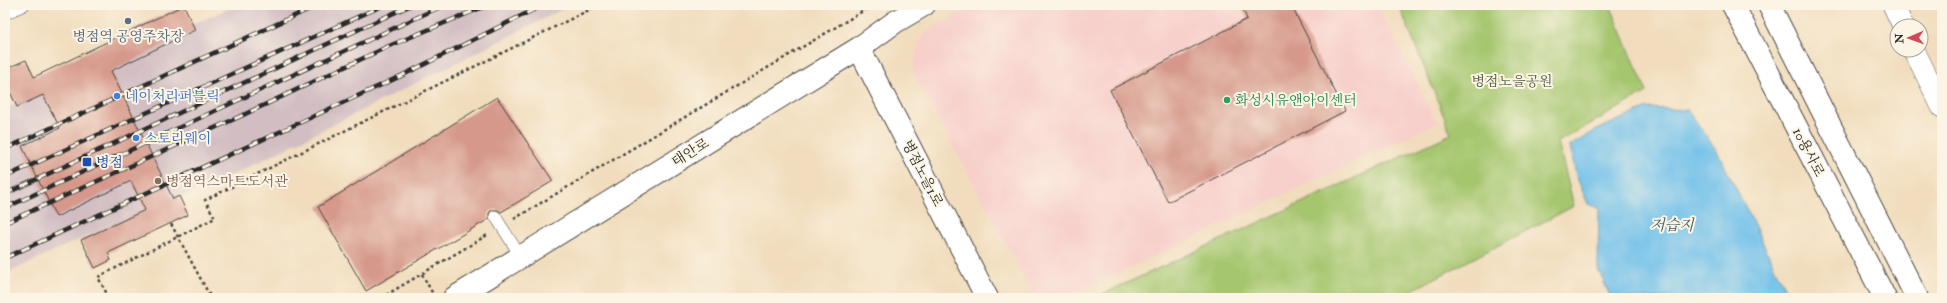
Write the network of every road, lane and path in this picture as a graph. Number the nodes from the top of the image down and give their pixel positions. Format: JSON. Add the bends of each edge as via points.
{"nodes":[{"id":1,"x":24,"y":5,"type":"edge"},
{"id":2,"x":599,"y":5,"type":"edge"},
{"id":3,"x":873,"y":5,"type":"edge"},
{"id":4,"x":924,"y":5,"type":"edge"},
{"id":5,"x":1733,"y":5,"type":"edge"},
{"id":6,"x":1769,"y":5,"type":"edge"},
{"id":7,"x":1893,"y":5,"type":"edge"},
{"id":8,"x":5,"y":14,"type":"edge"},
{"id":9,"x":1899,"y":18,"type":"edge"},
{"id":10,"x":859,"y":48,"type":"junction"},
{"id":11,"x":1918,"y":58,"type":"edge"},
{"id":12,"x":1942,"y":107,"type":"edge"},
{"id":13,"x":494,"y":216,"type":"dead end"},
{"id":14,"x":171,"y":224,"type":"dead end"},
{"id":15,"x":501,"y":226,"type":"junction"},
{"id":16,"x":521,"y":257,"type":"junction"},
{"id":17,"x":422,"y":274,"type":"junction"},
{"id":18,"x":109,"y":298,"type":"edge"},
{"id":19,"x":211,"y":298,"type":"edge"},
{"id":20,"x":381,"y":298,"type":"edge"},
{"id":21,"x":435,"y":298,"type":"edge"},
{"id":22,"x":454,"y":298,"type":"edge"},
{"id":23,"x":987,"y":298,"type":"edge"},
{"id":24,"x":1885,"y":298,"type":"edge"},
{"id":25,"x":1917,"y":298,"type":"edge"}],
"edges":[{"from":1,"to":8,"type":"lane"},
{"from":2,"to":18,"type":"path","via":[[205,200],[216,218],[98,276]]},
{"from":3,"to":15,"type":"path"},
{"from":4,"to":10,"type":"street","name":"태안로"},
{"from":5,"to":24,"type":"street","name":"10용사로"},
{"from":6,"to":25,"type":"street"},
{"from":7,"to":9,"type":"street"},
{"from":10,"to":16,"type":"street","name":"태안로"},
{"from":10,"to":23,"type":"street","name":"병점노을1로"},
{"from":11,"to":12,"type":"street"},
{"from":13,"to":15,"type":"lane"},
{"from":14,"to":19,"type":"path","bridge":true},
{"from":15,"to":16,"type":"lane"},
{"from":15,"to":17,"type":"path"},
{"from":16,"to":22,"type":"street","name":"태안로"},
{"from":17,"to":20,"type":"path"},
{"from":17,"to":21,"type":"path"}]}
